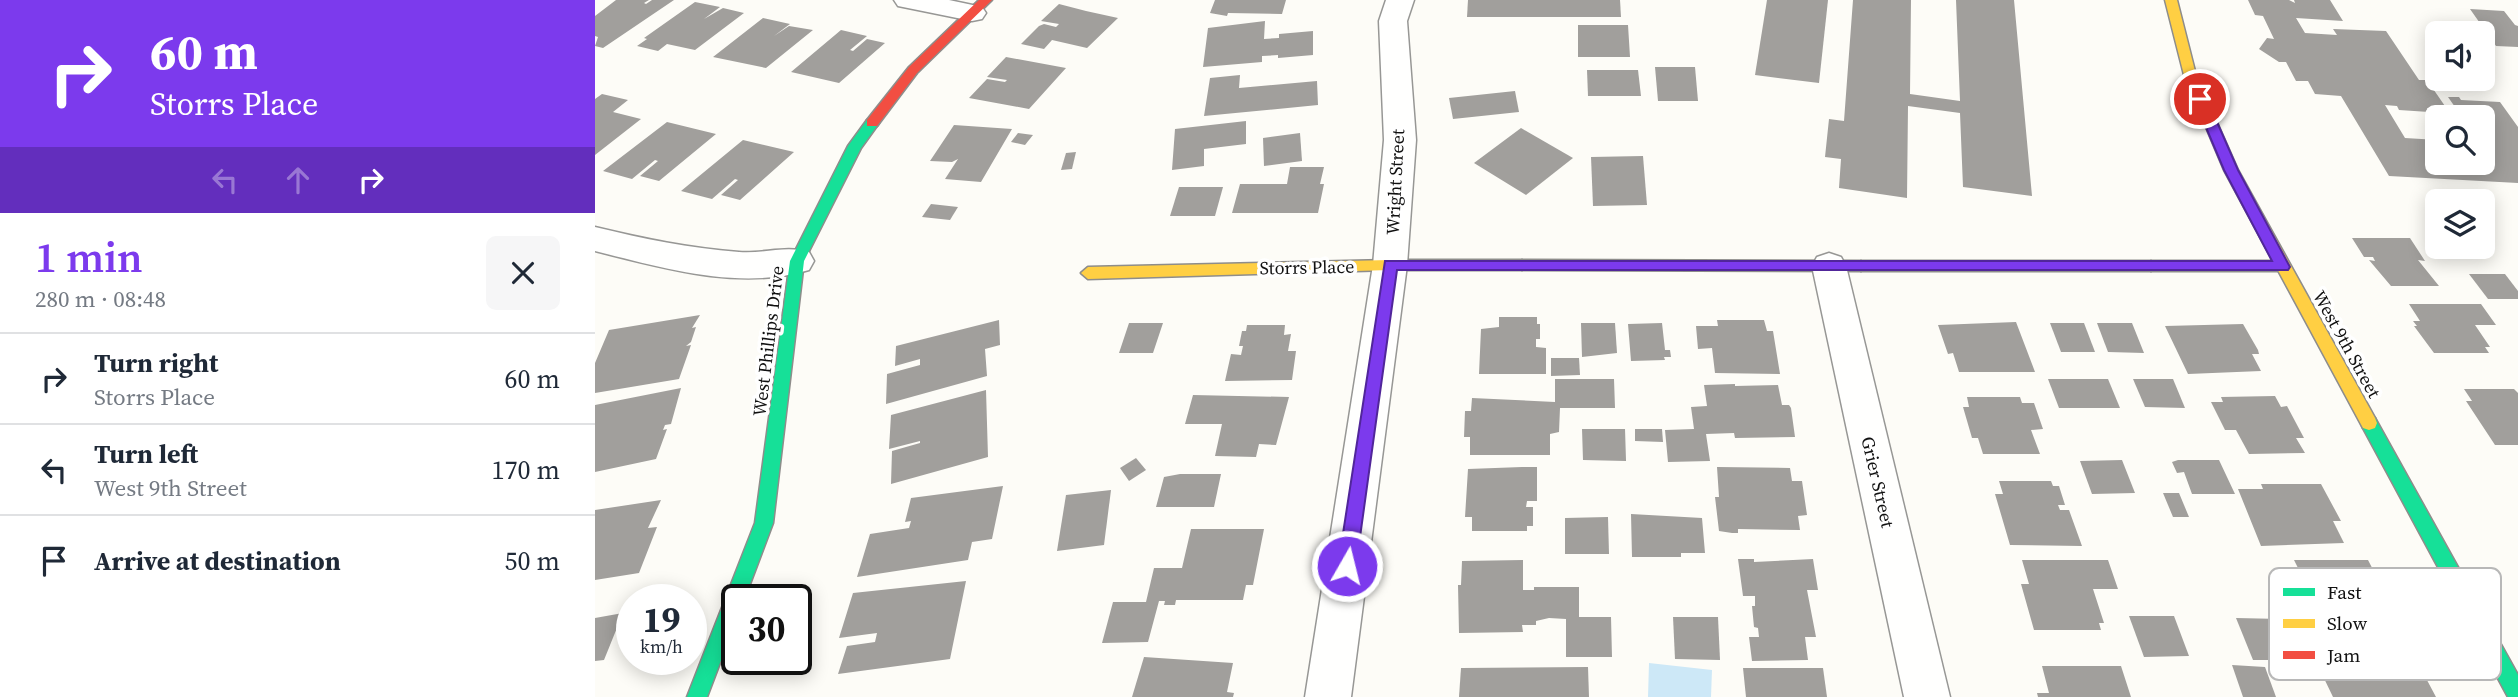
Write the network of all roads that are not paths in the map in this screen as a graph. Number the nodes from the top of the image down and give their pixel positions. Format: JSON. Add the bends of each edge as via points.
{"nodes":[{"id":1,"x":908,"y":0,"type":"edge"},
{"id":2,"x":1400,"y":0,"type":"edge"},
{"id":3,"x":2171,"y":0,"type":"edge"},
{"id":4,"x":979,"y":6,"type":"edge"},
{"id":5,"x":595,"y":239,"type":"edge"},
{"id":6,"x":797,"y":261,"type":"junction"},
{"id":7,"x":1390,"y":264,"type":"junction"},
{"id":8,"x":1829,"y":266,"type":"junction"},
{"id":9,"x":2283,"y":267,"type":"junction"},
{"id":10,"x":1088,"y":272,"type":"dead end"},
{"id":11,"x":2448,"y":568,"type":"edge"},
{"id":12,"x":2501,"y":664,"type":"edge"},
{"id":13,"x":2518,"y":695,"type":"edge"},
{"id":14,"x":697,"y":697,"type":"edge"},
{"id":15,"x":1328,"y":697,"type":"edge"},
{"id":16,"x":1927,"y":697,"type":"edge"}],
"edges":[{"from":1,"to":4,"type":"street"},
{"from":2,"to":7,"type":"street","name":"Wright Street","via":[[1393,21],[1400,140]]},
{"from":3,"to":9,"type":"street","name":"West 9th Street","via":[[2190,75],[2231,170]]},
{"from":4,"to":6,"type":"street","name":"West Phillips Drive","via":[[913,70],[855,146]]},
{"from":5,"to":6,"type":"street","via":[[677,259],[744,265]]},
{"from":6,"to":14,"type":"street","name":"West Phillips Drive","via":[[764,523]]},
{"from":7,"to":8,"type":"street","name":"Storrs Place"},
{"from":7,"to":10,"type":"street","name":"Storrs Place"},
{"from":7,"to":15,"type":"street","name":"Wright Street"},
{"from":8,"to":9,"type":"street","name":"Storrs Place"},
{"from":8,"to":16,"type":"street","name":"Grier Street"},
{"from":9,"to":11,"type":"street","name":"West 9th Street"},
{"from":12,"to":13,"type":"street","name":"West 9th Street"}]}
